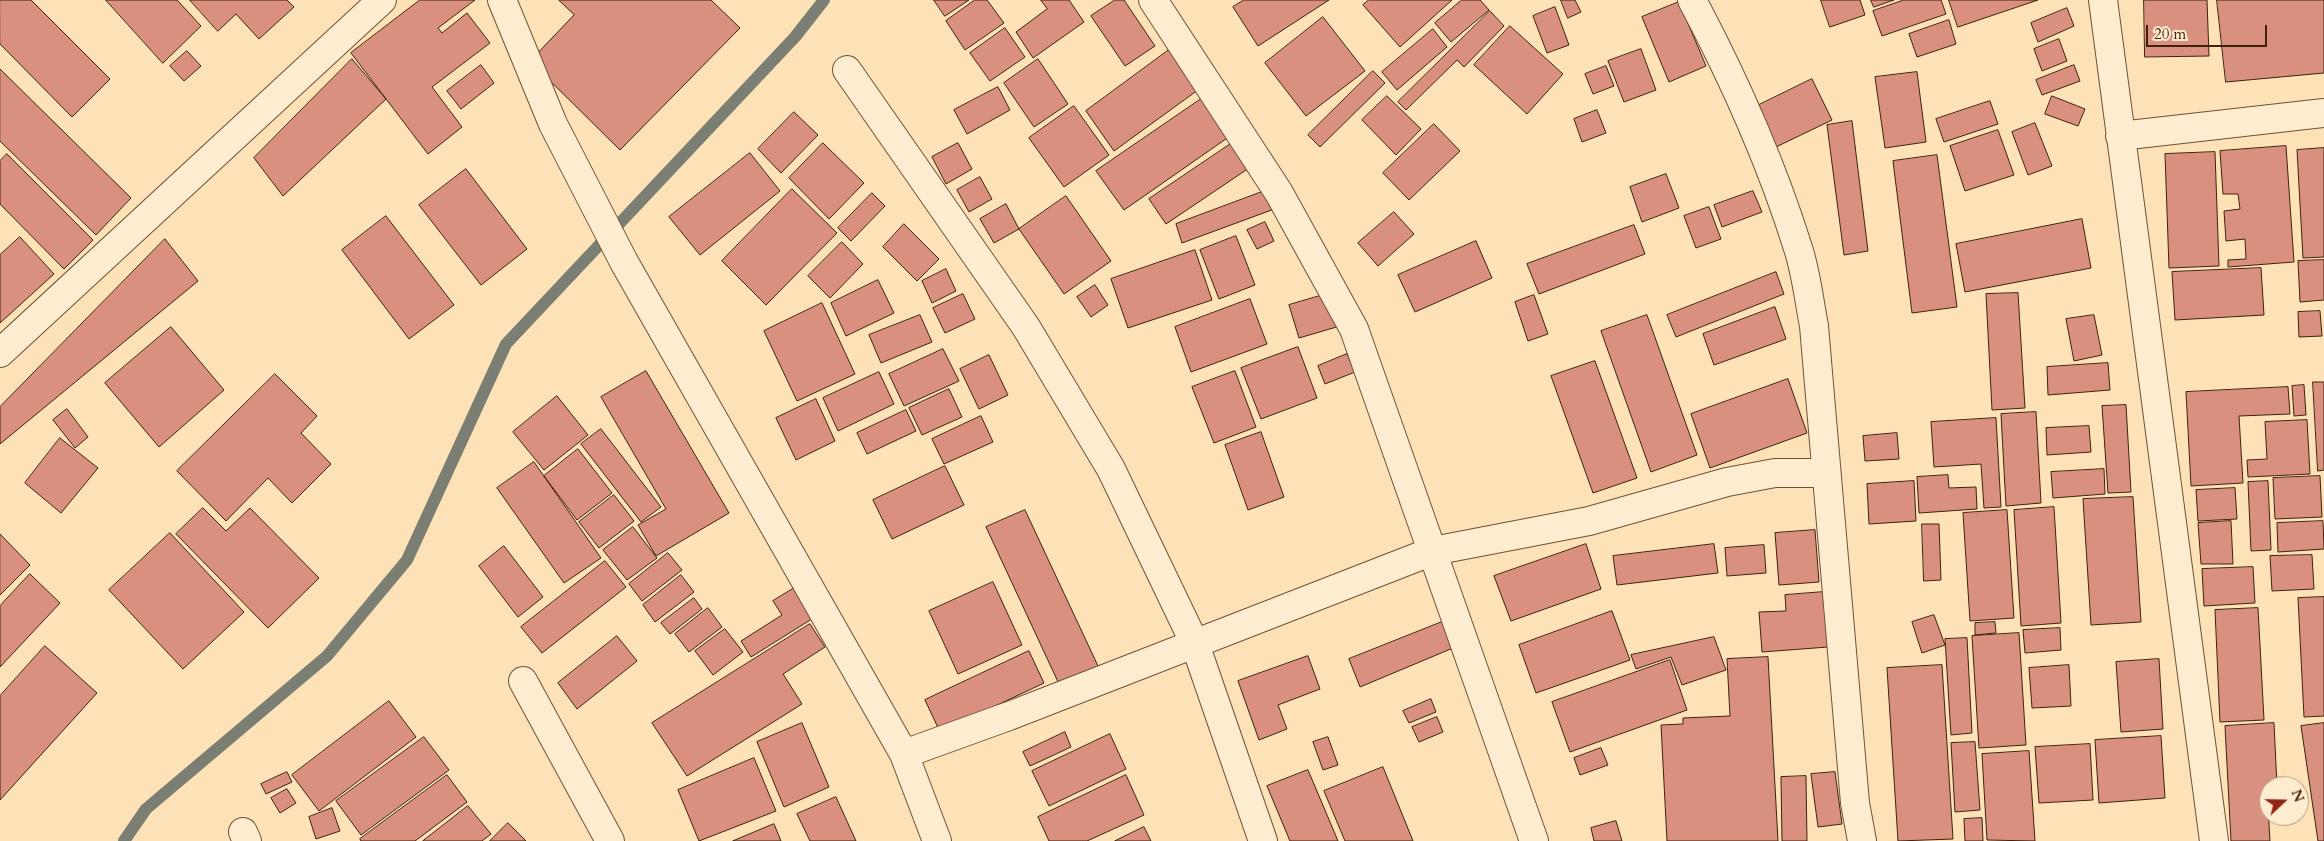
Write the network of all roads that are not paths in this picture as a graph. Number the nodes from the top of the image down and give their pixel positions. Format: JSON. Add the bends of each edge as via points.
{"nodes":[{"id":1,"x":382,"y":0,"type":"edge"},
{"id":2,"x":502,"y":0,"type":"edge"},
{"id":3,"x":1153,"y":0,"type":"edge"},
{"id":4,"x":1692,"y":0,"type":"edge"},
{"id":5,"x":2103,"y":0,"type":"edge"},
{"id":6,"x":847,"y":70,"type":"dead end"},
{"id":7,"x":2324,"y":113,"type":"edge"},
{"id":8,"x":2120,"y":136,"type":"junction"},
{"id":9,"x":0,"y":353,"type":"edge"},
{"id":10,"x":1825,"y":473,"type":"junction"},
{"id":11,"x":1433,"y":551,"type":"junction"},
{"id":12,"x":1195,"y":644,"type":"junction"},
{"id":13,"x":523,"y":682,"type":"dead end"},
{"id":14,"x":904,"y":754,"type":"junction"},
{"id":15,"x":610,"y":841,"type":"edge"},
{"id":16,"x":937,"y":841,"type":"edge"},
{"id":17,"x":1263,"y":841,"type":"edge"},
{"id":18,"x":1534,"y":841,"type":"edge"},
{"id":19,"x":1862,"y":841,"type":"edge"},
{"id":20,"x":2214,"y":841,"type":"edge"}],
"edges":[{"from":1,"to":9,"type":"street"},
{"from":2,"to":14,"type":"street","via":[[552,124],[624,262]]},
{"from":3,"to":11,"type":"street","via":[[1279,192],[1354,329]]},
{"from":4,"to":10,"type":"street","via":[[1716,44],[1767,159],[1799,249],[1814,326]]},
{"from":5,"to":8,"type":"street"},
{"from":6,"to":12,"type":"street","via":[[1026,327],[1112,468]]},
{"from":7,"to":8,"type":"street"},
{"from":8,"to":20,"type":"street"},
{"from":10,"to":11,"type":"street","via":[[1775,473],[1727,482],[1589,522]]},
{"from":10,"to":19,"type":"street","via":[[1855,803]]},
{"from":11,"to":12,"type":"street"},
{"from":11,"to":18,"type":"street"},
{"from":12,"to":14,"type":"street"},
{"from":12,"to":17,"type":"street"},
{"from":13,"to":15,"type":"street"},
{"from":14,"to":16,"type":"street"}]}
